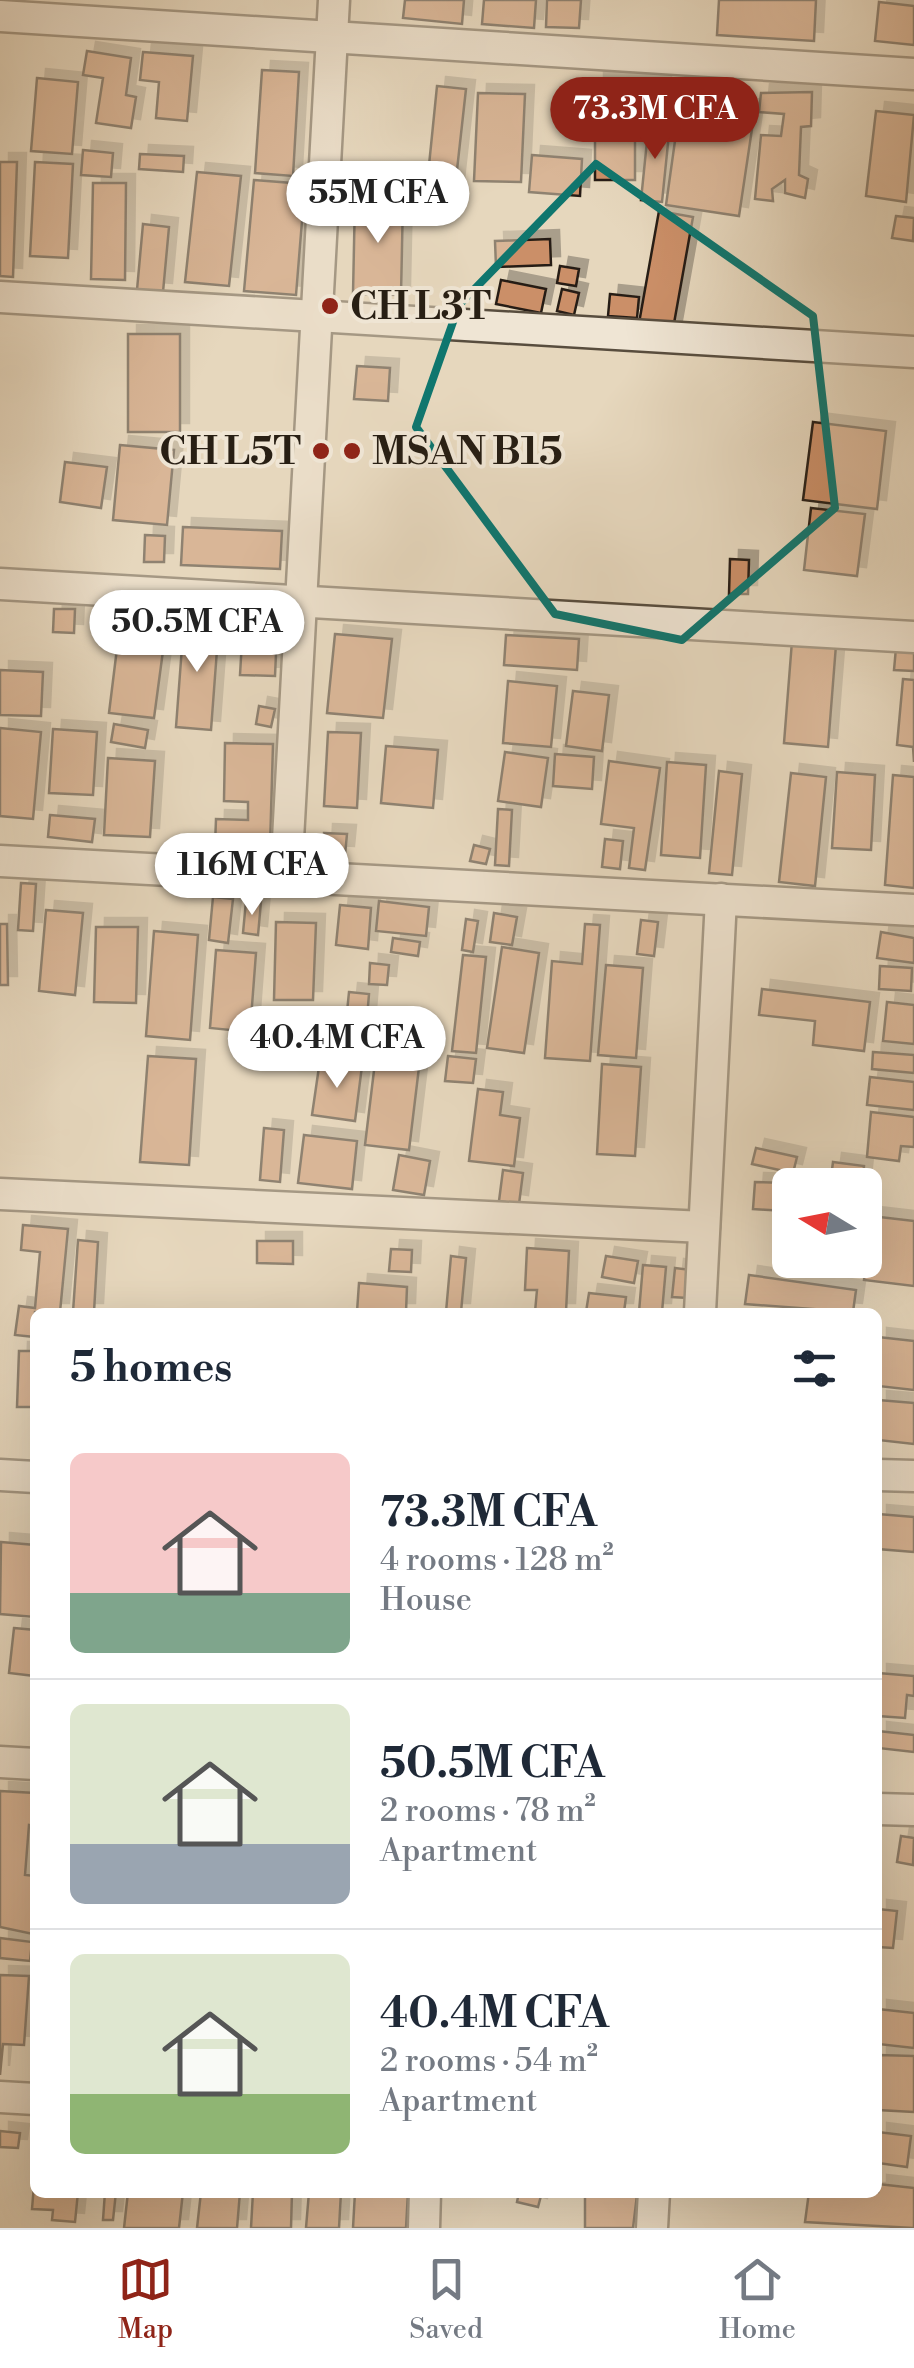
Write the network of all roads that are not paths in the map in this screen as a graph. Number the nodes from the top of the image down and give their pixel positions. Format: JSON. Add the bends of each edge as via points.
{"nodes":[{"id":1,"x":334,"y":0,"type":"edge"},
{"id":2,"x":0,"y":16,"type":"edge"},
{"id":3,"x":332,"y":38,"type":"junction"},
{"id":4,"x":914,"y":74,"type":"edge"},
{"id":5,"x":0,"y":296,"type":"edge"},
{"id":6,"x":316,"y":316,"type":"junction"},
{"id":7,"x":914,"y":352,"type":"edge"},
{"id":8,"x":0,"y":584,"type":"edge"},
{"id":9,"x":301,"y":601,"type":"junction"},
{"id":10,"x":914,"y":636,"type":"edge"},
{"id":11,"x":0,"y":861,"type":"edge"},
{"id":12,"x":286,"y":876,"type":"junction"},
{"id":13,"x":721,"y":899,"type":"junction"},
{"id":14,"x":914,"y":910,"type":"edge"},
{"id":15,"x":0,"y":1194,"type":"edge"},
{"id":16,"x":704,"y":1227,"type":"junction"},
{"id":17,"x":700,"y":1308,"type":"edge"},
{"id":18,"x":882,"y":1474,"type":"edge"},
{"id":19,"x":0,"y":1476,"type":"edge"},
{"id":20,"x":914,"y":1476,"type":"edge"},
{"id":21,"x":30,"y":1477,"type":"edge"},
{"id":22,"x":0,"y":1762,"type":"edge"},
{"id":23,"x":30,"y":1764,"type":"edge"},
{"id":24,"x":882,"y":1809,"type":"edge"},
{"id":25,"x":914,"y":1810,"type":"edge"},
{"id":26,"x":0,"y":2097,"type":"edge"},
{"id":27,"x":30,"y":2099,"type":"edge"},
{"id":28,"x":425,"y":2198,"type":"edge"},
{"id":29,"x":654,"y":2198,"type":"edge"},
{"id":30,"x":424,"y":2228,"type":"edge"},
{"id":31,"x":652,"y":2228,"type":"edge"}],
"edges":[{"from":1,"to":3,"type":"street"},
{"from":2,"to":3,"type":"street"},
{"from":3,"to":4,"type":"street"},
{"from":3,"to":6,"type":"street"},
{"from":5,"to":6,"type":"street"},
{"from":6,"to":7,"type":"street"},
{"from":6,"to":9,"type":"street"},
{"from":8,"to":9,"type":"street"},
{"from":9,"to":10,"type":"street"},
{"from":9,"to":12,"type":"street"},
{"from":11,"to":12,"type":"street"},
{"from":12,"to":13,"type":"street"},
{"from":13,"to":14,"type":"street"},
{"from":13,"to":16,"type":"street"},
{"from":15,"to":16,"type":"street"},
{"from":16,"to":17,"type":"street"},
{"from":18,"to":20,"type":"street"},
{"from":19,"to":21,"type":"street"},
{"from":22,"to":23,"type":"street"},
{"from":24,"to":25,"type":"street"},
{"from":26,"to":27,"type":"street"},
{"from":28,"to":30,"type":"street"},
{"from":29,"to":31,"type":"street"}]}
